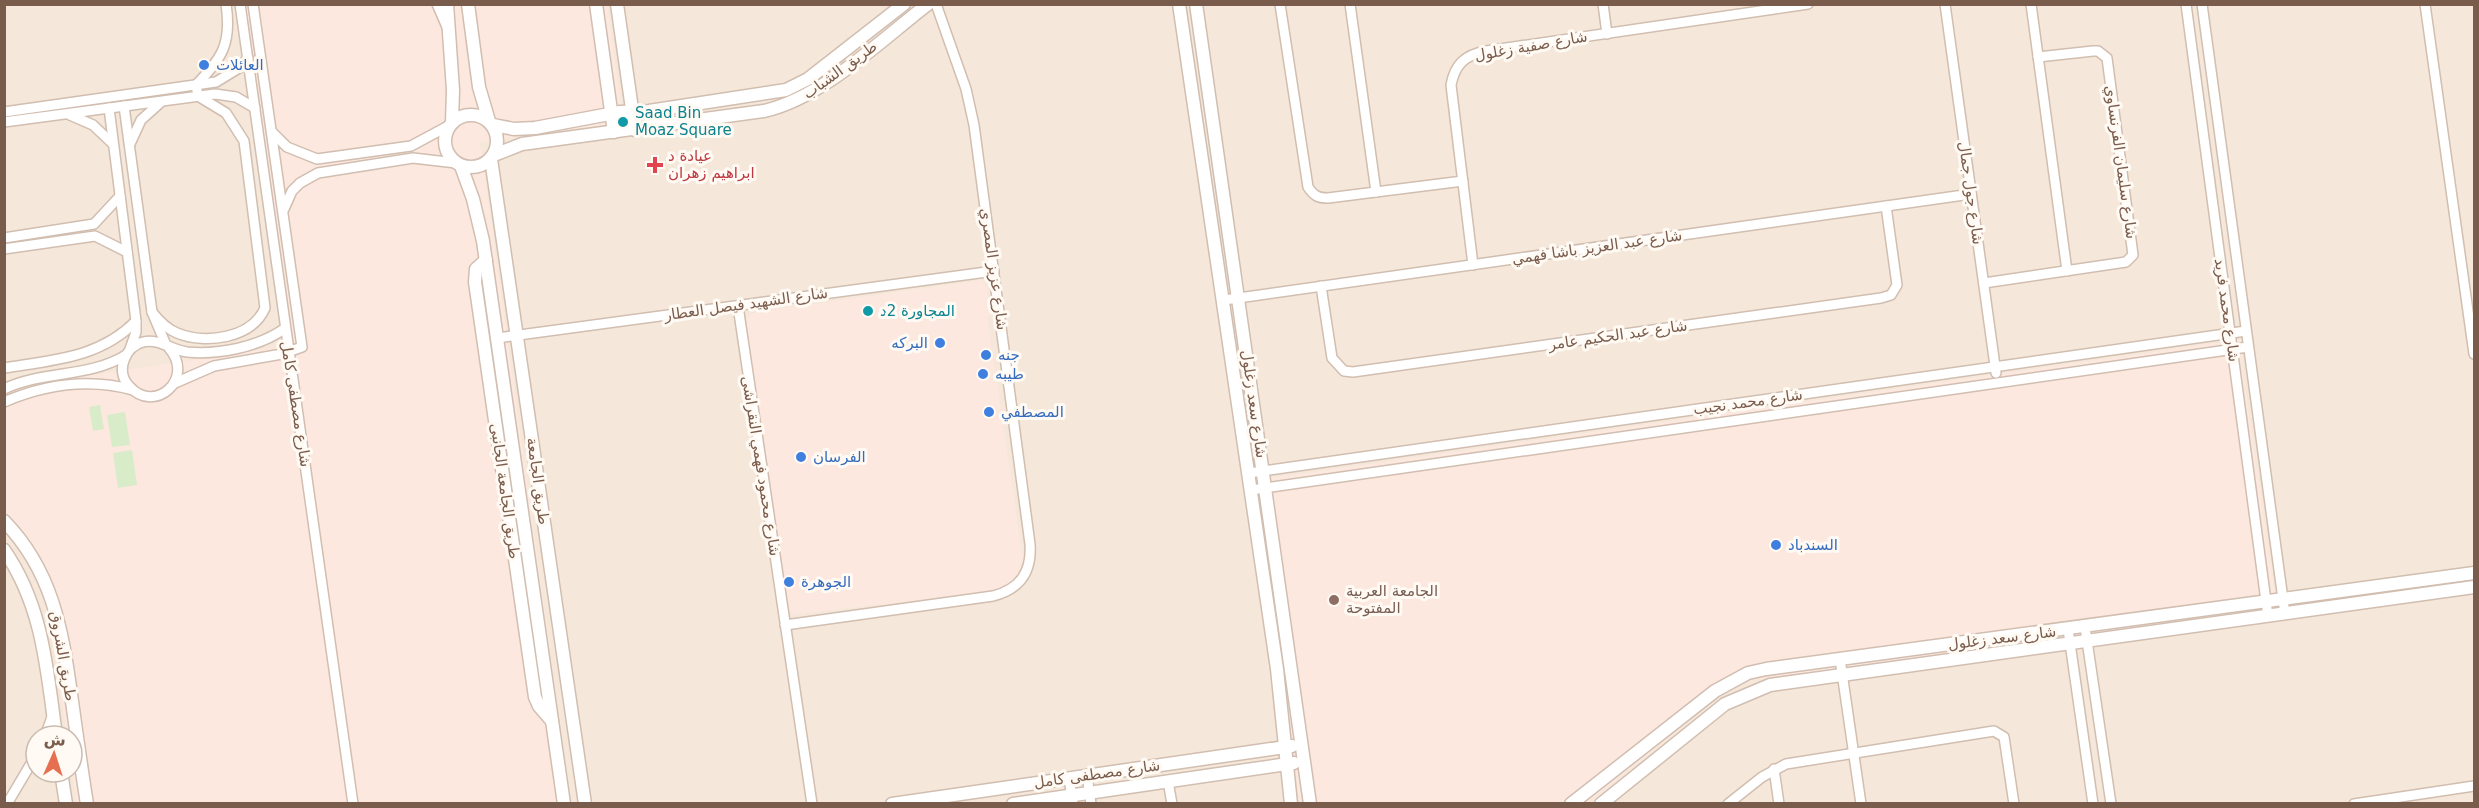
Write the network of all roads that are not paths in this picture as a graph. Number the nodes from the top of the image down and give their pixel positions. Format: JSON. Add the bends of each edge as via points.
{"nodes":[{"id":1,"x":226,"y":4,"type":"edge"},
{"id":2,"x":240,"y":4,"type":"edge"},
{"id":3,"x":437,"y":4,"type":"edge"},
{"id":4,"x":447,"y":4,"type":"edge"},
{"id":5,"x":468,"y":4,"type":"edge"},
{"id":6,"x":596,"y":4,"type":"edge"},
{"id":7,"x":617,"y":4,"type":"edge"},
{"id":8,"x":904,"y":4,"type":"edge"},
{"id":9,"x":928,"y":4,"type":"edge"},
{"id":10,"x":936,"y":4,"type":"edge"},
{"id":11,"x":1179,"y":4,"type":"edge"},
{"id":12,"x":1196,"y":4,"type":"edge"},
{"id":13,"x":1280,"y":4,"type":"edge"},
{"id":14,"x":1350,"y":4,"type":"edge"},
{"id":15,"x":1603,"y":4,"type":"edge"},
{"id":16,"x":1731,"y":4,"type":"edge"},
{"id":17,"x":1808,"y":4,"type":"edge"},
{"id":18,"x":1945,"y":4,"type":"edge"},
{"id":19,"x":2031,"y":4,"type":"edge"},
{"id":20,"x":2186,"y":4,"type":"edge"},
{"id":21,"x":2202,"y":4,"type":"edge"},
{"id":22,"x":2425,"y":4,"type":"edge"},
{"id":23,"x":254,"y":9,"type":"edge"},
{"id":24,"x":1732,"y":15,"type":"junction"},
{"id":25,"x":242,"y":16,"type":"junction"},
{"id":26,"x":450,"y":30,"type":"junction"},
{"id":27,"x":1607,"y":34,"type":"junction"},
{"id":28,"x":2038,"y":57,"type":"junction"},
{"id":29,"x":248,"y":58,"type":"junction"},
{"id":30,"x":196,"y":85,"type":"junction"},
{"id":31,"x":198,"y":96,"type":"junction"},
{"id":32,"x":162,"y":101,"type":"junction"},
{"id":33,"x":124,"y":106,"type":"junction"},
{"id":34,"x":109,"y":108,"type":"junction"},
{"id":35,"x":255,"y":108,"type":"junction"},
{"id":36,"x":632,"y":110,"type":"junction"},
{"id":37,"x":4,"y":112,"type":"edge"},
{"id":38,"x":612,"y":113,"type":"junction"},
{"id":39,"x":68,"y":114,"type":"junction"},
{"id":40,"x":4,"y":122,"type":"edge"},
{"id":41,"x":491,"y":123,"type":"junction"},
{"id":42,"x":451,"y":124,"type":"junction"},
{"id":43,"x":635,"y":130,"type":"junction"},
{"id":44,"x":271,"y":131,"type":"junction"},
{"id":45,"x":614,"y":132,"type":"junction"},
{"id":46,"x":113,"y":144,"type":"junction"},
{"id":47,"x":129,"y":146,"type":"junction"},
{"id":48,"x":307,"y":157,"type":"junction"},
{"id":49,"x":493,"y":157,"type":"junction"},
{"id":50,"x":459,"y":164,"type":"junction"},
{"id":51,"x":309,"y":177,"type":"junction"},
{"id":52,"x":1463,"y":181,"type":"junction"},
{"id":53,"x":1376,"y":192,"type":"junction"},
{"id":54,"x":1971,"y":194,"type":"junction"},
{"id":55,"x":120,"y":196,"type":"junction"},
{"id":56,"x":1886,"y":206,"type":"junction"},
{"id":57,"x":283,"y":211,"type":"junction"},
{"id":58,"x":94,"y":224,"type":"junction"},
{"id":59,"x":139,"y":224,"type":"junction"},
{"id":60,"x":124,"y":225,"type":"junction"},
{"id":61,"x":95,"y":236,"type":"junction"},
{"id":62,"x":4,"y":238,"type":"edge"},
{"id":63,"x":4,"y":249,"type":"edge"},
{"id":64,"x":127,"y":252,"type":"junction"},
{"id":65,"x":486,"y":260,"type":"junction"},
{"id":66,"x":1473,"y":265,"type":"junction"},
{"id":67,"x":994,"y":271,"type":"junction"},
{"id":68,"x":2067,"y":271,"type":"junction"},
{"id":69,"x":1983,"y":283,"type":"junction"},
{"id":70,"x":1321,"y":286,"type":"junction"},
{"id":71,"x":1239,"y":298,"type":"junction"},
{"id":72,"x":1224,"y":300,"type":"junction"},
{"id":73,"x":738,"y":306,"type":"junction"},
{"id":74,"x":152,"y":312,"type":"junction"},
{"id":75,"x":136,"y":321,"type":"junction"},
{"id":76,"x":285,"y":329,"type":"junction"},
{"id":77,"x":2246,"y":331,"type":"junction"},
{"id":78,"x":2230,"y":333,"type":"junction"},
{"id":79,"x":518,"y":336,"type":"junction"},
{"id":80,"x":497,"y":338,"type":"junction"},
{"id":81,"x":167,"y":346,"type":"junction"},
{"id":82,"x":2248,"y":347,"type":"junction"},
{"id":83,"x":2232,"y":349,"type":"junction"},
{"id":84,"x":128,"y":353,"type":"junction"},
{"id":85,"x":288,"y":353,"type":"junction"},
{"id":86,"x":2475,"y":354,"type":"edge"},
{"id":87,"x":26,"y":364,"type":"junction"},
{"id":88,"x":1995,"y":367,"type":"junction"},
{"id":89,"x":4,"y":368,"type":"edge"},
{"id":90,"x":28,"y":380,"type":"junction"},
{"id":91,"x":1997,"y":381,"type":"junction"},
{"id":92,"x":175,"y":383,"type":"junction"},
{"id":93,"x":4,"y":388,"type":"edge"},
{"id":94,"x":133,"y":390,"type":"junction"},
{"id":95,"x":31,"y":392,"type":"junction"},
{"id":96,"x":4,"y":402,"type":"edge"},
{"id":97,"x":1487,"y":439,"type":"junction"},
{"id":98,"x":534,"y":453,"type":"junction"},
{"id":99,"x":1489,"y":454,"type":"junction"},
{"id":100,"x":514,"y":456,"type":"junction"},
{"id":101,"x":1264,"y":471,"type":"junction"},
{"id":102,"x":1249,"y":473,"type":"junction"},
{"id":103,"x":1266,"y":487,"type":"junction"},
{"id":104,"x":1251,"y":490,"type":"junction"},
{"id":105,"x":4,"y":521,"type":"edge"},
{"id":106,"x":4,"y":550,"type":"edge"},
{"id":107,"x":2475,"y":573,"type":"edge"},
{"id":108,"x":2475,"y":587,"type":"edge"},
{"id":109,"x":2283,"y":600,"type":"junction"},
{"id":110,"x":2266,"y":602,"type":"junction"},
{"id":111,"x":2285,"y":614,"type":"junction"},
{"id":112,"x":2268,"y":616,"type":"junction"},
{"id":113,"x":785,"y":625,"type":"junction"},
{"id":114,"x":2085,"y":627,"type":"junction"},
{"id":115,"x":2068,"y":630,"type":"junction"},
{"id":116,"x":2087,"y":642,"type":"junction"},
{"id":117,"x":2070,"y":644,"type":"junction"},
{"id":118,"x":1840,"y":659,"type":"junction"},
{"id":119,"x":1842,"y":675,"type":"junction"},
{"id":120,"x":53,"y":715,"type":"junction"},
{"id":121,"x":553,"y":721,"type":"junction"},
{"id":122,"x":50,"y":724,"type":"edge"},
{"id":123,"x":54,"y":724,"type":"edge"},
{"id":124,"x":1302,"y":744,"type":"junction"},
{"id":125,"x":1286,"y":747,"type":"junction"},
{"id":126,"x":1266,"y":749,"type":"junction"},
{"id":127,"x":1853,"y":753,"type":"junction"},
{"id":128,"x":1305,"y":762,"type":"junction"},
{"id":129,"x":1288,"y":764,"type":"junction"},
{"id":130,"x":1268,"y":767,"type":"junction"},
{"id":131,"x":1774,"y":769,"type":"junction"},
{"id":132,"x":24,"y":775,"type":"edge"},
{"id":133,"x":1087,"y":775,"type":"junction"},
{"id":134,"x":1069,"y":778,"type":"junction"},
{"id":135,"x":1168,"y":781,"type":"junction"},
{"id":136,"x":64,"y":784,"type":"edge"},
{"id":137,"x":2475,"y":786,"type":"edge"},
{"id":138,"x":1588,"y":790,"type":"junction"},
{"id":139,"x":1090,"y":798,"type":"edge"},
{"id":140,"x":1072,"y":799,"type":"edge"},
{"id":141,"x":7,"y":804,"type":"edge"},
{"id":142,"x":66,"y":804,"type":"edge"},
{"id":143,"x":87,"y":804,"type":"edge"},
{"id":144,"x":353,"y":804,"type":"edge"},
{"id":145,"x":564,"y":804,"type":"edge"},
{"id":146,"x":585,"y":804,"type":"edge"},
{"id":147,"x":812,"y":804,"type":"edge"},
{"id":148,"x":892,"y":804,"type":"edge"},
{"id":149,"x":1013,"y":804,"type":"edge"},
{"id":150,"x":1172,"y":804,"type":"edge"},
{"id":151,"x":1291,"y":804,"type":"edge"},
{"id":152,"x":1310,"y":804,"type":"edge"},
{"id":153,"x":1571,"y":804,"type":"edge"},
{"id":154,"x":1600,"y":804,"type":"edge"},
{"id":155,"x":1728,"y":804,"type":"edge"},
{"id":156,"x":1779,"y":804,"type":"edge"},
{"id":157,"x":1861,"y":804,"type":"edge"},
{"id":158,"x":2014,"y":804,"type":"edge"},
{"id":159,"x":2093,"y":804,"type":"edge"},
{"id":160,"x":2111,"y":804,"type":"edge"},
{"id":161,"x":2354,"y":804,"type":"edge"}],
"edges":[{"from":1,"to":30,"type":"street","via":[[228,33],[223,53],[212,71]]},
{"from":2,"to":25,"type":"street","name":"شارع مصطفى كامل"},
{"from":3,"to":26,"type":"street"},
{"from":4,"to":26,"type":"street"},
{"from":5,"to":41,"type":"street","via":[[479,87]]},
{"from":6,"to":38,"type":"street"},
{"from":7,"to":36,"type":"street"},
{"from":8,"to":36,"type":"street","name":"طريق الشباب","via":[[808,79],[786,90],[650,111]]},
{"from":9,"to":43,"type":"street","name":"طريق الشباب","via":[[823,85],[794,102],[764,111]]},
{"from":10,"to":67,"type":"street","name":"شارع عزيز المصري","via":[[971,110]]},
{"from":11,"to":72,"type":"street","name":"شارع سعد زغلول"},
{"from":12,"to":71,"type":"street","name":"شارع سعد زغلول"},
{"from":13,"to":53,"type":"street","via":[[1308,187],[1320,198]]},
{"from":14,"to":53,"type":"street"},
{"from":15,"to":27,"type":"street"},
{"from":16,"to":24,"type":"street"},
{"from":17,"to":24,"type":"street","name":"شارع صفية زغلول"},
{"from":18,"to":54,"type":"street","name":"شارع جول جمال"},
{"from":19,"to":28,"type":"street"},
{"from":20,"to":78,"type":"street","name":"شارع محمد فريد"},
{"from":21,"to":77,"type":"street","name":"شارع محمد فريد"},
{"from":22,"to":86,"type":"street"},
{"from":23,"to":25,"type":"street"},
{"from":23,"to":44,"type":"street","name":"شارع مصطفى كامل"},
{"from":24,"to":27,"type":"street","name":"شارع صفية زغلول"},
{"from":25,"to":29,"type":"street","name":"شارع مصطفى كامل"},
{"from":26,"to":42,"type":"street"},
{"from":27,"to":52,"type":"street","name":"شارع صفية زغلول","via":[[1474,53],[1461,60],[1451,85]]},
{"from":28,"to":68,"type":"street"},
{"from":28,"to":68,"type":"street","name":"شارع سليمان الفرنساوي","via":[[2098,51],[2107,58],[2133,251],[2130,260]]},
{"from":29,"to":30,"type":"street","via":[[228,76]]},
{"from":29,"to":35,"type":"street","name":"شارع مصطفى كامل"},
{"from":30,"to":31,"type":"street"},
{"from":30,"to":37,"type":"street"},
{"from":31,"to":32,"type":"street"},
{"from":31,"to":35,"type":"street","via":[[236,97]]},
{"from":31,"to":74,"type":"street","via":[[226,113],[244,141],[265,308],[254,325],[217,338],[188,337],[174,332]]},
{"from":32,"to":33,"type":"street"},
{"from":32,"to":47,"type":"street","via":[[141,120]]},
{"from":33,"to":34,"type":"street"},
{"from":33,"to":47,"type":"street"},
{"from":34,"to":39,"type":"street"},
{"from":34,"to":46,"type":"street"},
{"from":35,"to":76,"type":"street","name":"شارع مصطفى كامل"},
{"from":36,"to":38,"type":"street","name":"طريق الشباب"},
{"from":36,"to":43,"type":"street"},
{"from":38,"to":41,"type":"street","name":"طريق الشباب","via":[[525,129]]},
{"from":38,"to":45,"type":"street"},
{"from":39,"to":40,"type":"street"},
{"from":39,"to":46,"type":"street","via":[[93,125]]},
{"from":41,"to":42,"type":"street","via":[[470,115]]},
{"from":41,"to":49,"type":"street","via":[[498,140]]},
{"from":42,"to":48,"type":"street","via":[[411,146],[317,159]]},
{"from":42,"to":50,"type":"street","via":[[445,144],[449,156]]},
{"from":43,"to":45,"type":"street","name":"طريق الشباب"},
{"from":44,"to":48,"type":"street","via":[[287,147]]},
{"from":44,"to":57,"type":"street","name":"شارع مصطفى كامل"},
{"from":45,"to":49,"type":"street","name":"طريق الشباب","via":[[522,144]]},
{"from":46,"to":55,"type":"street"},
{"from":47,"to":59,"type":"street"},
{"from":48,"to":51,"type":"street"},
{"from":49,"to":50,"type":"street","via":[[475,168]]},
{"from":49,"to":79,"type":"street","name":"طريق الجامعة"},
{"from":50,"to":51,"type":"street","via":[[413,158]]},
{"from":50,"to":65,"type":"street","name":"طريق الجامعة","via":[[474,199]]},
{"from":51,"to":57,"type":"street","via":[[292,191]]},
{"from":52,"to":53,"type":"street"},
{"from":52,"to":66,"type":"street","name":"شارع صفية زغلول"},
{"from":54,"to":56,"type":"street","name":"شارع عبد العزيز باشا فهمي"},
{"from":54,"to":69,"type":"street","name":"شارع جول جمال"},
{"from":55,"to":58,"type":"street"},
{"from":55,"to":60,"type":"street"},
{"from":56,"to":66,"type":"street","name":"شارع عبد العزيز باشا فهمي"},
{"from":56,"to":70,"type":"street","name":"شارع عبد الحكيم عامر","via":[[1897,285],[1891,295],[1881,298],[1353,372],[1336,366],[1332,358]]},
{"from":57,"to":85,"type":"street","name":"شارع مصطفى كامل","via":[[302,347]]},
{"from":58,"to":61,"type":"street"},
{"from":58,"to":62,"type":"street"},
{"from":59,"to":60,"type":"street"},
{"from":59,"to":74,"type":"street"},
{"from":60,"to":64,"type":"street"},
{"from":61,"to":63,"type":"street"},
{"from":61,"to":64,"type":"street"},
{"from":64,"to":75,"type":"street"},
{"from":65,"to":80,"type":"street","name":"طريق الجامعة"},
{"from":65,"to":121,"type":"street","name":"طريق الجامعة الجانبى","via":[[474,275],[476,294],[535,697]]},
{"from":66,"to":70,"type":"street","name":"شارع عبد العزيز باشا فهمي"},
{"from":67,"to":73,"type":"street","name":"شارع الشهيد فيصل العطار"},
{"from":67,"to":113,"type":"street","name":"شارع عزيز المصري","via":[[1030,544],[1028,571],[1015,587],[993,596]]},
{"from":68,"to":69,"type":"street","name":"شارع سليمان الفرنساوي"},
{"from":69,"to":88,"type":"street","name":"شارع جول جمال"},
{"from":70,"to":71,"type":"street","name":"شارع عبد العزيز باشا فهمي"},
{"from":71,"to":72,"type":"street","name":"شارع عبد العزيز باشا فهمي"},
{"from":71,"to":101,"type":"street","name":"شارع سعد زغلول"},
{"from":72,"to":102,"type":"street","name":"شارع سعد زغلول"},
{"from":73,"to":79,"type":"street","name":"شارع الشهيد فيصل العطار"},
{"from":73,"to":113,"type":"street","name":"شارع محمود فهمي النقراشى"},
{"from":74,"to":81,"type":"street"},
{"from":75,"to":84,"type":"street"},
{"from":75,"to":87,"type":"street","via":[[98,349]]},
{"from":76,"to":81,"type":"street","via":[[259,342],[222,350],[186,352]]},
{"from":76,"to":85,"type":"street","name":"شارع مصطفى كامل"},
{"from":77,"to":78,"type":"street","name":"شارع محمد نجيب"},
{"from":77,"to":82,"type":"street","name":"شارع محمد فريد"},
{"from":78,"to":83,"type":"street","name":"شارع محمد فريد"},
{"from":78,"to":88,"type":"street","name":"شارع محمد نجيب"},
{"from":79,"to":80,"type":"street","name":"شارع الشهيد فيصل العطار"},
{"from":79,"to":98,"type":"street","name":"طريق الجامعة"},
{"from":80,"to":100,"type":"street","name":"طريق الجامعة"},
{"from":81,"to":84,"type":"street","via":[[140,342]]},
{"from":81,"to":92,"type":"street","via":[[177,361]]},
{"from":82,"to":83,"type":"street","name":"شارع محمد نجيب"},
{"from":82,"to":109,"type":"street","name":"شارع محمد فريد"},
{"from":83,"to":91,"type":"street","name":"شارع محمد نجيب"},
{"from":83,"to":110,"type":"street","name":"شارع محمد فريد"},
{"from":84,"to":90,"type":"street","via":[[102,368]]},
{"from":84,"to":94,"type":"street","via":[[123,376]]},
{"from":85,"to":92,"type":"street","via":[[214,366]]},
{"from":85,"to":144,"type":"street","name":"شارع مصطفى كامل"},
{"from":87,"to":89,"type":"street"},
{"from":87,"to":90,"type":"street"},
{"from":88,"to":91,"type":"street","name":"شارع جول جمال"},
{"from":88,"to":97,"type":"street","name":"شارع محمد نجيب"},
{"from":90,"to":93,"type":"street"},
{"from":90,"to":95,"type":"street"},
{"from":91,"to":99,"type":"street","name":"شارع محمد نجيب"},
{"from":92,"to":94,"type":"street","via":[[157,396],[140,395]]},
{"from":94,"to":95,"type":"street","via":[[91,382]]},
{"from":95,"to":96,"type":"street"},
{"from":97,"to":99,"type":"street"},
{"from":97,"to":101,"type":"street","name":"شارع محمد نجيب"},
{"from":98,"to":100,"type":"street"},
{"from":98,"to":146,"type":"street","name":"طريق الجامعة"},
{"from":99,"to":103,"type":"street","name":"شارع محمد نجيب"},
{"from":100,"to":121,"type":"street","name":"طريق الجامعة"},
{"from":101,"to":102,"type":"street","name":"شارع محمد نجيب"},
{"from":101,"to":103,"type":"street","name":"شارع سعد زغلول"},
{"from":102,"to":104,"type":"street","name":"شارع سعد زغلول"},
{"from":103,"to":104,"type":"street","name":"شارع محمد نجيب"},
{"from":103,"to":124,"type":"street","name":"شارع سعد زغلول"},
{"from":104,"to":125,"type":"street","name":"شارع سعد زغلول"},
{"from":105,"to":143,"type":"street","name":"طريق الشروق","via":[[40,569],[58,617]]},
{"from":106,"to":120,"type":"street","name":"طريق الشروق","via":[[18,570],[37,617]]},
{"from":107,"to":109,"type":"street","name":"شارع سعد زغلول"},
{"from":108,"to":111,"type":"street","name":"شارع سعد زغلول"},
{"from":109,"to":110,"type":"street","name":"شارع سعد زغلول"},
{"from":109,"to":111,"type":"street","name":"شارع محمد فريد"},
{"from":110,"to":112,"type":"street","name":"شارع محمد فريد"},
{"from":110,"to":114,"type":"street","name":"شارع سعد زغلول"},
{"from":111,"to":112,"type":"street","name":"شارع سعد زغلول"},
{"from":112,"to":116,"type":"street","name":"شارع سعد زغلول"},
{"from":113,"to":147,"type":"street","name":"شارع محمود فهمي النقراشى"},
{"from":114,"to":115,"type":"street","name":"شارع سعد زغلول"},
{"from":114,"to":116,"type":"street"},
{"from":115,"to":117,"type":"street"},
{"from":115,"to":118,"type":"street","name":"شارع سعد زغلول"},
{"from":116,"to":117,"type":"street","name":"شارع سعد زغلول"},
{"from":116,"to":160,"type":"street"},
{"from":117,"to":119,"type":"street","name":"شارع سعد زغلول"},
{"from":117,"to":159,"type":"street"},
{"from":118,"to":119,"type":"street"},
{"from":118,"to":138,"type":"street","name":"شارع سعد زغلول","via":[[1766,669],[1731,681]]},
{"from":119,"to":127,"type":"street"},
{"from":119,"to":154,"type":"street","name":"شارع سعد زغلول","via":[[1770,686],[1739,696]]},
{"from":120,"to":122,"type":"street"},
{"from":120,"to":123,"type":"street","name":"طريق الشروق"},
{"from":121,"to":145,"type":"street","name":"طريق الجامعة"},
{"from":124,"to":125,"type":"street","name":"شارع مصطفى كامل"},
{"from":124,"to":128,"type":"street","name":"شارع سعد زغلول"},
{"from":125,"to":126,"type":"street","name":"شارع مصطفى كامل"},
{"from":125,"to":129,"type":"street","name":"شارع سعد زغلول"},
{"from":126,"to":130,"type":"street"},
{"from":126,"to":133,"type":"street","name":"شارع مصطفى كامل"},
{"from":127,"to":131,"type":"street"},
{"from":127,"to":157,"type":"street"},
{"from":127,"to":158,"type":"street","via":[[1994,730],[2004,737]]},
{"from":128,"to":129,"type":"street","name":"شارع مصطفى كامل"},
{"from":128,"to":152,"type":"street","name":"شارع سعد زغلول"},
{"from":129,"to":130,"type":"street","name":"شارع مصطفى كامل"},
{"from":129,"to":151,"type":"street","name":"شارع سعد زغلول"},
{"from":130,"to":135,"type":"street","name":"شارع مصطفى كامل"},
{"from":131,"to":155,"type":"street"},
{"from":131,"to":156,"type":"street"},
{"from":132,"to":141,"type":"street"},
{"from":133,"to":134,"type":"street","name":"شارع مصطفى كامل"},
{"from":133,"to":139,"type":"street"},
{"from":134,"to":140,"type":"street"},
{"from":134,"to":148,"type":"street","name":"شارع مصطفى كامل"},
{"from":135,"to":139,"type":"street","name":"شارع مصطفى كامل"},
{"from":135,"to":150,"type":"street"},
{"from":136,"to":142,"type":"street"},
{"from":137,"to":161,"type":"street"},
{"from":138,"to":153,"type":"street","name":"شارع سعد زغلول"},
{"from":138,"to":154,"type":"street"},
{"from":139,"to":140,"type":"street","name":"شارع مصطفى كامل"},
{"from":140,"to":149,"type":"street","name":"شارع مصطفى كامل"}]}
